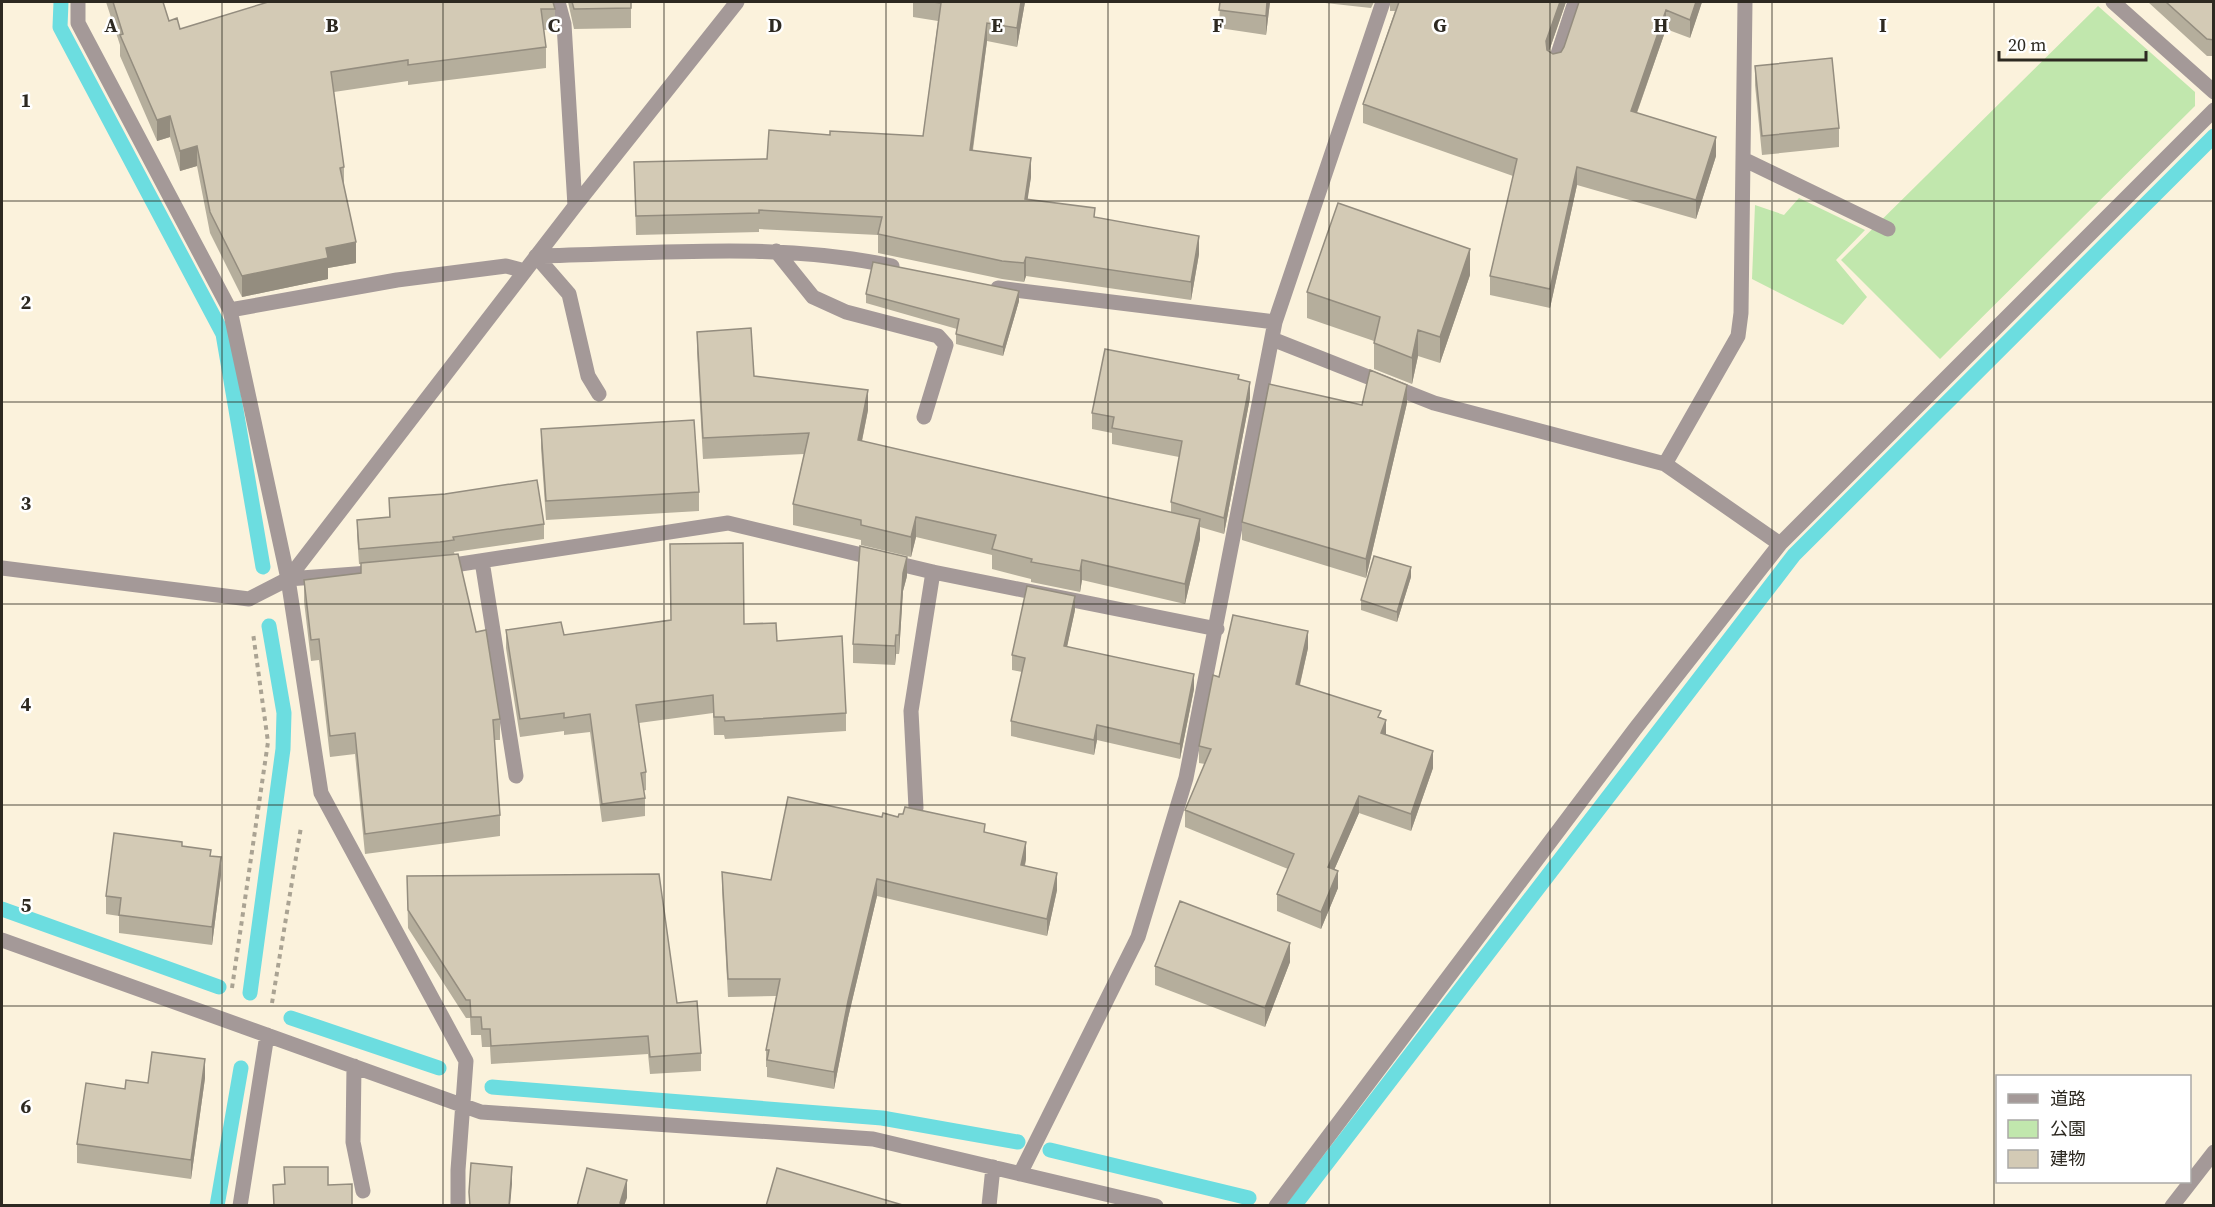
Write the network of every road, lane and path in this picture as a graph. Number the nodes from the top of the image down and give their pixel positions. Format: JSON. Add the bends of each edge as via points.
{"nodes":[{"id":1,"x":78,"y":2,"type":"edge"},
{"id":2,"x":558,"y":2,"type":"edge"},
{"id":3,"x":737,"y":2,"type":"edge"},
{"id":4,"x":1383,"y":2,"type":"edge"},
{"id":5,"x":1575,"y":2,"type":"edge"},
{"id":6,"x":1745,"y":2,"type":"edge"},
{"id":7,"x":2113,"y":2,"type":"edge"},
{"id":8,"x":1556,"y":63,"type":"edge"},
{"id":9,"x":2214,"y":92,"type":"edge"},
{"id":10,"x":2214,"y":110,"type":"edge"},
{"id":11,"x":1743,"y":159,"type":"junction"},
{"id":12,"x":574,"y":206,"type":"junction"},
{"id":13,"x":1888,"y":229,"type":"dead end"},
{"id":14,"x":776,"y":251,"type":"junction"},
{"id":15,"x":536,"y":256,"type":"junction"},
{"id":16,"x":911,"y":270,"type":"edge"},
{"id":17,"x":525,"y":271,"type":"junction"},
{"id":18,"x":978,"y":284,"type":"edge"},
{"id":19,"x":230,"y":310,"type":"junction"},
{"id":20,"x":1275,"y":322,"type":"junction"},
{"id":21,"x":1272,"y":339,"type":"junction"},
{"id":22,"x":598,"y":394,"type":"dead end"},
{"id":23,"x":924,"y":417,"type":"dead end"},
{"id":24,"x":1665,"y":464,"type":"junction"},
{"id":25,"x":1780,"y":544,"type":"junction"},
{"id":26,"x":482,"y":561,"type":"junction"},
{"id":27,"x":2,"y":568,"type":"edge"},
{"id":28,"x":429,"y":568,"type":"edge"},
{"id":29,"x":382,"y":572,"type":"edge"},
{"id":30,"x":933,"y":572,"type":"junction"},
{"id":31,"x":288,"y":579,"type":"junction"},
{"id":32,"x":249,"y":599,"type":"junction"},
{"id":33,"x":1216,"y":629,"type":"junction"},
{"id":34,"x":516,"y":776,"type":"dead end"},
{"id":35,"x":321,"y":793,"type":"junction"},
{"id":36,"x":916,"y":808,"type":"edge"},
{"id":37,"x":2,"y":940,"type":"edge"},
{"id":38,"x":227,"y":1021,"type":"junction"},
{"id":39,"x":267,"y":1035,"type":"junction"},
{"id":40,"x":354,"y":1066,"type":"junction"},
{"id":41,"x":463,"y":1105,"type":"junction"},
{"id":42,"x":2214,"y":1152,"type":"edge"},
{"id":43,"x":993,"y":1167,"type":"junction"},
{"id":44,"x":1020,"y":1174,"type":"junction"},
{"id":45,"x":2191,"y":1182,"type":"edge"},
{"id":46,"x":2190,"y":1183,"type":"edge"},
{"id":47,"x":363,"y":1191,"type":"dead end"},
{"id":48,"x":240,"y":1206,"type":"edge"},
{"id":49,"x":458,"y":1206,"type":"edge"},
{"id":50,"x":988,"y":1206,"type":"edge"},
{"id":51,"x":1156,"y":1206,"type":"edge"},
{"id":52,"x":1276,"y":1206,"type":"edge"},
{"id":53,"x":2172,"y":1206,"type":"edge"}],
"edges":[{"from":1,"to":19,"type":"street","via":[[78,23]]},
{"from":2,"to":12,"type":"street","via":[[564,24]]},
{"from":3,"to":12,"type":"street"},
{"from":4,"to":20,"type":"street"},
{"from":5,"to":8,"type":"street"},
{"from":6,"to":11,"type":"street"},
{"from":7,"to":9,"type":"street"},
{"from":10,"to":25,"type":"street"},
{"from":11,"to":13,"type":"street"},
{"from":11,"to":24,"type":"street","via":[[1738,336]]},
{"from":12,"to":15,"type":"street"},
{"from":14,"to":15,"type":"street"},
{"from":14,"to":16,"type":"street","via":[[866,260]]},
{"from":14,"to":23,"type":"street","via":[[813,297],[846,312],[938,336],[946,345]]},
{"from":15,"to":17,"type":"street"},
{"from":15,"to":22,"type":"street","via":[[569,294],[588,376]]},
{"from":17,"to":19,"type":"street","via":[[506,266],[397,280]]},
{"from":17,"to":31,"type":"street"},
{"from":18,"to":20,"type":"street"},
{"from":19,"to":31,"type":"street"},
{"from":20,"to":21,"type":"street"},
{"from":21,"to":24,"type":"street","via":[[1434,404]]},
{"from":21,"to":33,"type":"street"},
{"from":24,"to":25,"type":"street"},
{"from":25,"to":52,"type":"street","via":[[1635,729]]},
{"from":26,"to":28,"type":"street"},
{"from":26,"to":30,"type":"street","via":[[728,523]]},
{"from":26,"to":34,"type":"street"},
{"from":27,"to":32,"type":"street"},
{"from":29,"to":31,"type":"street"},
{"from":30,"to":33,"type":"street"},
{"from":30,"to":36,"type":"street","via":[[911,711]]},
{"from":31,"to":32,"type":"street"},
{"from":31,"to":35,"type":"street"},
{"from":32,"to":38,"type":"path","via":[[268,742]]},
{"from":33,"to":44,"type":"street","via":[[1186,778],[1138,937]]},
{"from":35,"to":39,"type":"path","via":[[301,822]]},
{"from":35,"to":41,"type":"street","via":[[466,1060]]},
{"from":37,"to":38,"type":"street"},
{"from":38,"to":39,"type":"street"},
{"from":39,"to":40,"type":"street"},
{"from":39,"to":48,"type":"street"},
{"from":40,"to":41,"type":"street"},
{"from":40,"to":47,"type":"street","via":[[353,1142]]},
{"from":41,"to":43,"type":"street","via":[[482,1112],[873,1139]]},
{"from":41,"to":49,"type":"street"},
{"from":42,"to":45,"type":"street"},
{"from":43,"to":44,"type":"street"},
{"from":43,"to":50,"type":"street"},
{"from":44,"to":51,"type":"street"},
{"from":46,"to":53,"type":"street"}]}
